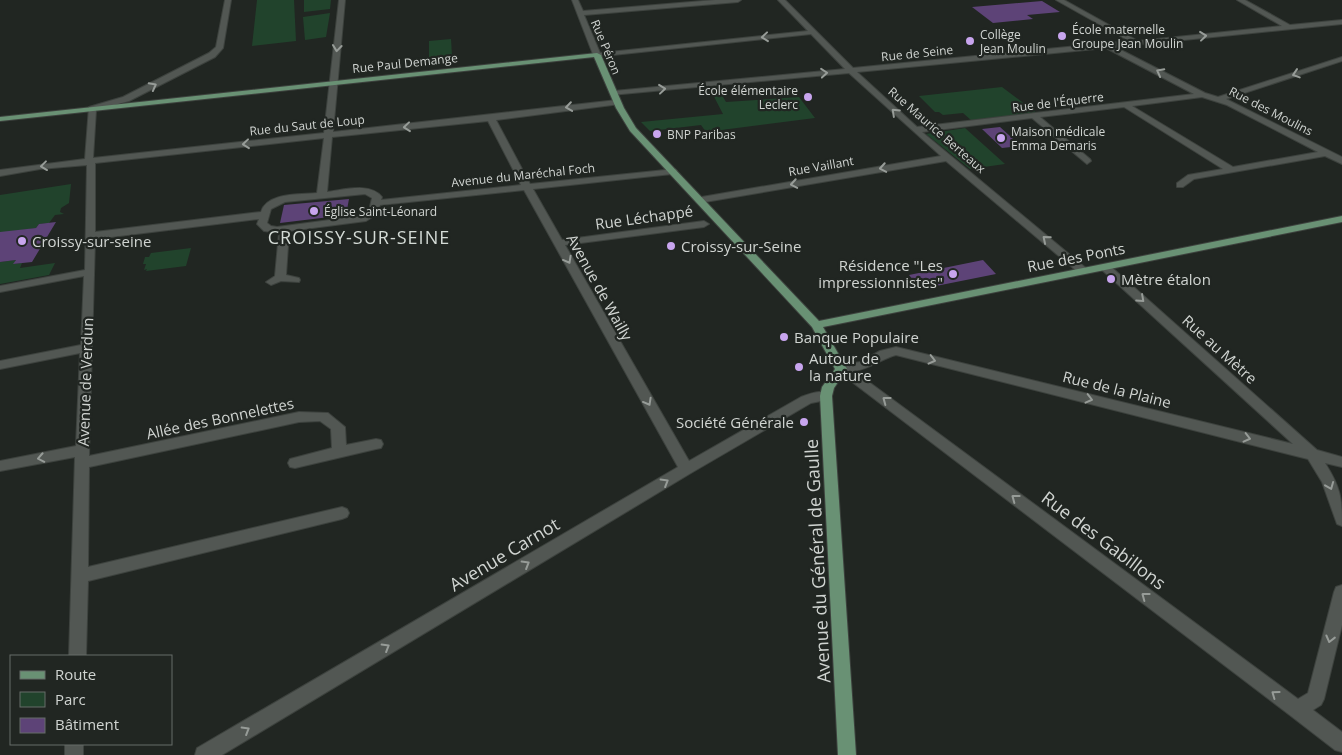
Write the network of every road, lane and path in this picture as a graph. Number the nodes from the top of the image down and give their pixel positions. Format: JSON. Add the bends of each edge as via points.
{"nodes":[{"id":1,"x":228,"y":0,"type":"edge"},
{"id":2,"x":342,"y":0,"type":"edge"},
{"id":3,"x":575,"y":0,"type":"edge"},
{"id":4,"x":738,"y":0,"type":"edge"},
{"id":5,"x":781,"y":0,"type":"edge"},
{"id":6,"x":1058,"y":0,"type":"edge"},
{"id":7,"x":1240,"y":0,"type":"edge"},
{"id":8,"x":580,"y":13,"type":"junction"},
{"id":9,"x":1341,"y":22,"type":"edge"},
{"id":10,"x":1288,"y":27,"type":"junction"},
{"id":11,"x":814,"y":32,"type":"junction"},
{"id":12,"x":1137,"y":43,"type":"junction"},
{"id":13,"x":1108,"y":46,"type":"junction"},
{"id":14,"x":597,"y":55,"type":"junction"},
{"id":15,"x":1342,"y":59,"type":"edge"},
{"id":16,"x":852,"y":70,"type":"junction"},
{"id":17,"x":333,"y":83,"type":"junction"},
{"id":18,"x":1202,"y":95,"type":"junction"},
{"id":19,"x":615,"y":97,"type":"junction"},
{"id":20,"x":1220,"y":99,"type":"junction"},
{"id":21,"x":1126,"y":106,"type":"junction"},
{"id":22,"x":92,"y":109,"type":"junction"},
{"id":23,"x":1034,"y":116,"type":"junction"},
{"id":24,"x":491,"y":118,"type":"junction"},
{"id":25,"x":0,"y":119,"type":"edge"},
{"id":26,"x":916,"y":130,"type":"junction"},
{"id":27,"x":328,"y":136,"type":"junction"},
{"id":28,"x":1326,"y":154,"type":"junction"},
{"id":29,"x":948,"y":158,"type":"junction"},
{"id":30,"x":88,"y":161,"type":"junction"},
{"id":31,"x":1087,"y":161,"type":"dead end"},
{"id":32,"x":1342,"y":161,"type":"edge"},
{"id":33,"x":1232,"y":170,"type":"junction"},
{"id":34,"x":672,"y":171,"type":"junction"},
{"id":35,"x":0,"y":173,"type":"edge"},
{"id":36,"x":1180,"y":186,"type":"dead end"},
{"id":37,"x":527,"y":188,"type":"junction"},
{"id":38,"x":322,"y":195,"type":"junction"},
{"id":39,"x":699,"y":200,"type":"junction"},
{"id":40,"x":376,"y":203,"type":"junction"},
{"id":41,"x":264,"y":216,"type":"junction"},
{"id":42,"x":1342,"y":220,"type":"edge"},
{"id":43,"x":704,"y":224,"type":"dead end"},
{"id":44,"x":284,"y":230,"type":"junction"},
{"id":45,"x":91,"y":236,"type":"junction"},
{"id":46,"x":559,"y":243,"type":"junction"},
{"id":47,"x":1104,"y":267,"type":"junction"},
{"id":48,"x":1083,"y":271,"type":"junction"},
{"id":49,"x":90,"y":272,"type":"junction"},
{"id":50,"x":295,"y":280,"type":"dead end"},
{"id":51,"x":0,"y":289,"type":"edge"},
{"id":52,"x":816,"y":325,"type":"junction"},
{"id":53,"x":85,"y":348,"type":"junction"},
{"id":54,"x":0,"y":365,"type":"edge"},
{"id":55,"x":840,"y":369,"type":"junction"},
{"id":56,"x":826,"y":396,"type":"junction"},
{"id":57,"x":376,"y":444,"type":"dead end"},
{"id":58,"x":340,"y":452,"type":"junction"},
{"id":59,"x":1313,"y":455,"type":"junction"},
{"id":60,"x":82,"y":456,"type":"junction"},
{"id":61,"x":1342,"y":462,"type":"edge"},
{"id":62,"x":295,"y":463,"type":"dead end"},
{"id":63,"x":0,"y":466,"type":"edge"},
{"id":64,"x":686,"y":470,"type":"junction"},
{"id":65,"x":342,"y":513,"type":"dead end"},
{"id":66,"x":1342,"y":520,"type":"edge"},
{"id":67,"x":79,"y":576,"type":"junction"},
{"id":68,"x":1342,"y":592,"type":"edge"},
{"id":69,"x":77,"y":655,"type":"edge"},
{"id":70,"x":1297,"y":710,"type":"junction"},
{"id":71,"x":1342,"y":743,"type":"edge"},
{"id":72,"x":204,"y":755,"type":"edge"},
{"id":73,"x":847,"y":755,"type":"edge"}],
"edges":[{"from":22,"to":1,"type":"street","one_way":true,"via":[[126,99],[212,55],[219,48]]},
{"from":2,"to":17,"type":"street","one_way":true},
{"from":3,"to":8,"type":"street","name":"Rue Péron"},
{"from":4,"to":8,"type":"street"},
{"from":5,"to":11,"type":"street","name":"Rue Maurice Berteaux"},
{"from":6,"to":12,"type":"street"},
{"from":7,"to":10,"type":"street"},
{"from":8,"to":14,"type":"street","name":"Rue Péron"},
{"from":9,"to":10,"type":"street","name":"Rue de Seine"},
{"from":12,"to":10,"type":"street","name":"Rue de Seine","one_way":true},
{"from":11,"to":14,"type":"street","name":"Rue Paul Demange","one_way":true},
{"from":11,"to":16,"type":"street","name":"Rue Maurice Berteaux"},
{"from":12,"to":13,"type":"street","name":"Rue de Seine"},
{"from":13,"to":16,"type":"street","name":"Rue de Seine"},
{"from":18,"to":13,"type":"street","name":"Rue des Moulins","one_way":true},
{"from":14,"to":17,"type":"main road","name":"Rue Paul Demange"},
{"from":14,"to":19,"type":"main road","name":"Rue Péron"},
{"from":15,"to":20,"type":"street","one_way":true},
{"from":19,"to":16,"type":"street","name":"Rue de Seine","one_way":true},
{"from":26,"to":16,"type":"street","name":"Rue Maurice Berteaux","one_way":true},
{"from":17,"to":22,"type":"main road","name":"Rue Paul Demange"},
{"from":17,"to":27,"type":"street"},
{"from":18,"to":20,"type":"street","name":"Rue des Moulins"},
{"from":18,"to":21,"type":"street","name":"Rue de l'Équerre"},
{"from":19,"to":24,"type":"street","name":"Rue du Saut de Loup","one_way":true},
{"from":19,"to":34,"type":"main road","name":"Rue Péron","via":[[634,129]]},
{"from":20,"to":28,"type":"street","name":"Rue des Moulins"},
{"from":21,"to":23,"type":"street","name":"Rue de l'Équerre"},
{"from":21,"to":33,"type":"street"},
{"from":22,"to":25,"type":"main road","name":"Rue Paul Demange"},
{"from":22,"to":30,"type":"street","name":"Avenue de Verdun"},
{"from":23,"to":26,"type":"street","name":"Rue de l'Équerre"},
{"from":23,"to":31,"type":"street"},
{"from":24,"to":27,"type":"street","name":"Rue du Saut de Loup","one_way":true},
{"from":24,"to":37,"type":"street","name":"Avenue de Wailly"},
{"from":26,"to":29,"type":"street","name":"Rue Maurice Berteaux"},
{"from":27,"to":30,"type":"street","name":"Rue du Saut de Loup","one_way":true},
{"from":27,"to":38,"type":"street"},
{"from":28,"to":32,"type":"street","name":"Rue des Moulins"},
{"from":28,"to":33,"type":"street"},
{"from":29,"to":39,"type":"street","name":"Rue Vaillant","one_way":true},
{"from":48,"to":29,"type":"street","name":"Rue Maurice Berteaux","one_way":true},
{"from":30,"to":35,"type":"street","name":"Rue du Saut de Loup","one_way":true},
{"from":30,"to":45,"type":"street","name":"Avenue de Verdun","via":[[91,165]]},
{"from":33,"to":36,"type":"street","via":[[1191,177]]},
{"from":34,"to":37,"type":"street","name":"Avenue du Maréchal Foch"},
{"from":34,"to":39,"type":"main road","name":"Rue Péron"},
{"from":37,"to":40,"type":"street","name":"Avenue du Maréchal Foch"},
{"from":37,"to":46,"type":"street","name":"Avenue de Wailly"},
{"from":38,"to":40,"type":"street","via":[[367,191],[376,195]]},
{"from":38,"to":41,"type":"street","via":[[276,202],[267,208]]},
{"from":39,"to":52,"type":"main road","name":"Rue Péron"},
{"from":40,"to":44,"type":"street","via":[[373,213],[361,220]]},
{"from":41,"to":44,"type":"street","via":[[262,224],[266,228]]},
{"from":41,"to":45,"type":"street"},
{"from":42,"to":47,"type":"main road","name":"Rue des Ponts"},
{"from":43,"to":46,"type":"street","name":"Rue Léchappé"},
{"from":44,"to":50,"type":"street","via":[[276,280]]},
{"from":45,"to":49,"type":"street","name":"Avenue de Verdun"},
{"from":46,"to":64,"type":"street","name":"Avenue de Wailly","one_way":true},
{"from":47,"to":48,"type":"main road","name":"Rue des Ponts"},
{"from":47,"to":59,"type":"street","name":"Rue au Mètre","one_way":true},
{"from":48,"to":52,"type":"main road","name":"Rue des Ponts"},
{"from":49,"to":51,"type":"street"},
{"from":49,"to":53,"type":"street","name":"Avenue de Verdun"},
{"from":52,"to":55,"type":"main road","name":"Rue Péron"},
{"from":53,"to":54,"type":"street"},
{"from":53,"to":60,"type":"street","name":"Avenue de Verdun"},
{"from":55,"to":56,"type":"main road","name":"Avenue du Général de Gaulle"},
{"from":55,"to":59,"type":"street","name":"Rue de la Plaine","one_way":true,"via":[[863,366],[896,351]]},
{"from":70,"to":55,"type":"street","name":"Rue des Gabillons","one_way":true,"via":[[859,380]]},
{"from":56,"to":64,"type":"street","name":"Avenue Carnot","via":[[806,400]]},
{"from":56,"to":73,"type":"main road","name":"Avenue du Général de Gaulle"},
{"from":57,"to":58,"type":"street"},
{"from":58,"to":60,"type":"street","name":"Allée des Bonnelettes","via":[[338,427],[323,416],[299,417]]},
{"from":58,"to":62,"type":"street"},
{"from":59,"to":61,"type":"street","name":"Rue de la Plaine"},
{"from":59,"to":66,"type":"street","one_way":true,"via":[[1329,481]]},
{"from":60,"to":63,"type":"street","name":"Allée des Bonnelettes","one_way":true},
{"from":60,"to":67,"type":"street","name":"Avenue de Verdun"},
{"from":72,"to":64,"type":"street","name":"Avenue Carnot","one_way":true},
{"from":65,"to":67,"type":"street"},
{"from":67,"to":69,"type":"street","name":"Avenue de Verdun"},
{"from":68,"to":70,"type":"street","one_way":true,"via":[[1315,699]]},
{"from":70,"to":71,"type":"street","name":"Rue des Gabillons"}]}
